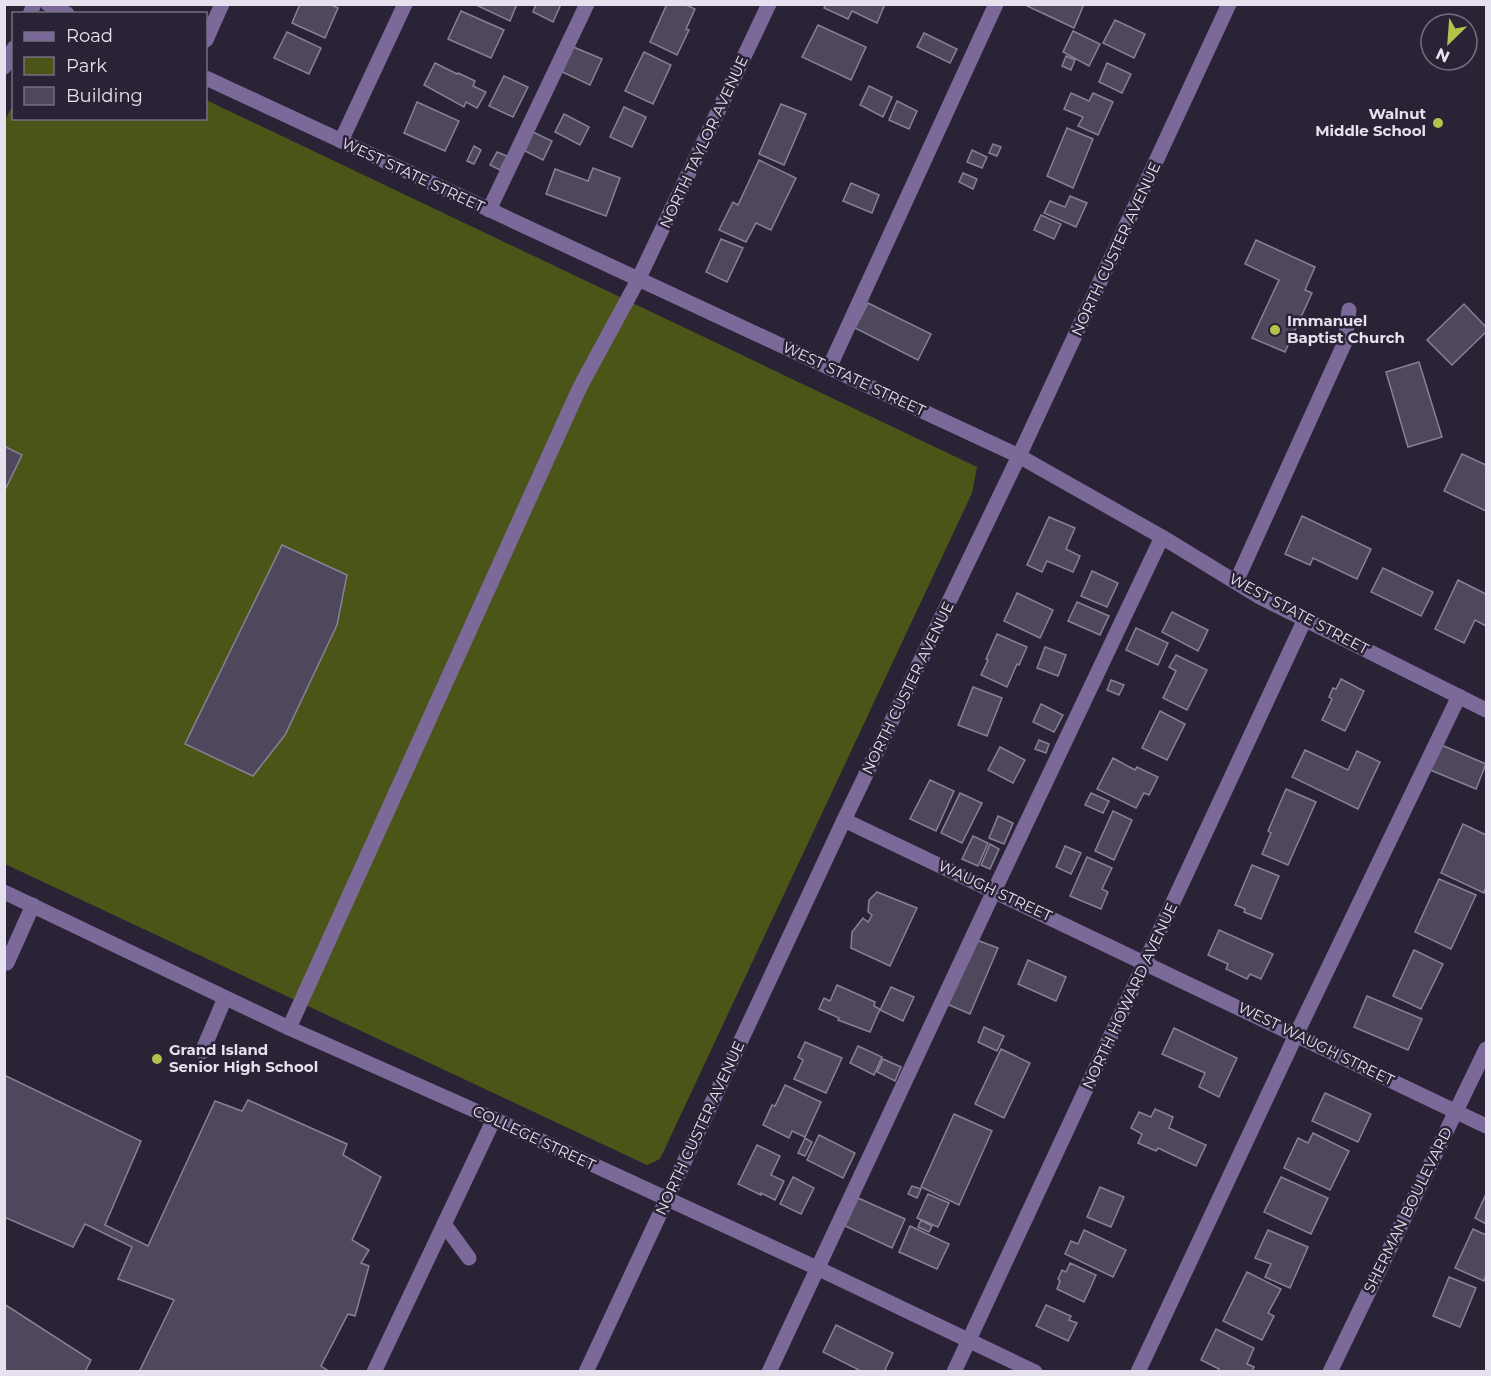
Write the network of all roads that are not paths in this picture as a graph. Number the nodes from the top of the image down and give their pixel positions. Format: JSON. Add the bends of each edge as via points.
{"nodes":[{"id":1,"x":48,"y":4,"type":"edge"},
{"id":2,"x":222,"y":4,"type":"edge"},
{"id":3,"x":405,"y":4,"type":"edge"},
{"id":4,"x":587,"y":4,"type":"edge"},
{"id":5,"x":769,"y":4,"type":"edge"},
{"id":6,"x":996,"y":4,"type":"edge"},
{"id":7,"x":1226,"y":6,"type":"edge"},
{"id":8,"x":63,"y":12,"type":"edge"},
{"id":9,"x":207,"y":38,"type":"edge"},
{"id":10,"x":12,"y":52,"type":"edge"},
{"id":11,"x":4,"y":67,"type":"edge"},
{"id":12,"x":207,"y":78,"type":"edge"},
{"id":13,"x":341,"y":141,"type":"junction"},
{"id":14,"x":489,"y":210,"type":"junction"},
{"id":15,"x":638,"y":280,"type":"junction"},
{"id":16,"x":1349,"y":310,"type":"dead end"},
{"id":17,"x":829,"y":368,"type":"junction"},
{"id":18,"x":1019,"y":456,"type":"junction"},
{"id":19,"x":1162,"y":537,"type":"junction"},
{"id":20,"x":1236,"y":582,"type":"junction"},
{"id":21,"x":1305,"y":619,"type":"junction"},
{"id":22,"x":1459,"y":696,"type":"junction"},
{"id":23,"x":1486,"y":710,"type":"edge"},
{"id":24,"x":844,"y":820,"type":"junction"},
{"id":25,"x":994,"y":891,"type":"junction"},
{"id":26,"x":4,"y":892,"type":"edge"},
{"id":27,"x":33,"y":905,"type":"junction"},
{"id":28,"x":7,"y":963,"type":"dead end"},
{"id":29,"x":1145,"y":963,"type":"junction"},
{"id":30,"x":225,"y":998,"type":"junction"},
{"id":31,"x":289,"y":1028,"type":"junction"},
{"id":32,"x":1296,"y":1035,"type":"junction"},
{"id":33,"x":1486,"y":1049,"type":"edge"},
{"id":34,"x":202,"y":1053,"type":"dead end"},
{"id":35,"x":1456,"y":1112,"type":"junction"},
{"id":36,"x":494,"y":1119,"type":"junction"},
{"id":37,"x":1486,"y":1126,"type":"edge"},
{"id":38,"x":666,"y":1200,"type":"junction"},
{"id":39,"x":444,"y":1224,"type":"junction"},
{"id":40,"x":468,"y":1258,"type":"dead end"},
{"id":41,"x":817,"y":1268,"type":"junction"},
{"id":42,"x":969,"y":1340,"type":"junction"},
{"id":43,"x":374,"y":1371,"type":"edge"},
{"id":44,"x":586,"y":1371,"type":"edge"},
{"id":45,"x":769,"y":1371,"type":"edge"},
{"id":46,"x":954,"y":1371,"type":"edge"},
{"id":47,"x":1035,"y":1371,"type":"edge"},
{"id":48,"x":1138,"y":1371,"type":"edge"},
{"id":49,"x":1330,"y":1371,"type":"edge"}],
"edges":[{"from":1,"to":8,"type":"street"},
{"from":2,"to":9,"type":"street"},
{"from":3,"to":13,"type":"street"},
{"from":4,"to":14,"type":"street"},
{"from":5,"to":15,"type":"street","name":"NORTH TAYLOR AVENUE"},
{"from":6,"to":17,"type":"street"},
{"from":7,"to":18,"type":"street","name":"NORTH CUSTER AVENUE"},
{"from":10,"to":11,"type":"street"},
{"from":12,"to":13,"type":"street","name":"WEST STATE STREET"},
{"from":13,"to":14,"type":"street","name":"WEST STATE STREET"},
{"from":14,"to":15,"type":"street","name":"WEST STATE STREET"},
{"from":15,"to":17,"type":"street","name":"WEST STATE STREET"},
{"from":15,"to":31,"type":"street","name":"NORTH TAYLOR AVENUE","via":[[580,387]]},
{"from":16,"to":20,"type":"street","via":[[1345,342]]},
{"from":17,"to":18,"type":"street","name":"WEST STATE STREET"},
{"from":18,"to":19,"type":"street","name":"WEST STATE STREET"},
{"from":18,"to":24,"type":"street","name":"NORTH CUSTER AVENUE"},
{"from":19,"to":20,"type":"street","name":"WEST STATE STREET"},
{"from":19,"to":25,"type":"street"},
{"from":20,"to":21,"type":"street","name":"WEST STATE STREET"},
{"from":21,"to":22,"type":"street","name":"WEST STATE STREET"},
{"from":21,"to":29,"type":"street","name":"NORTH HOWARD AVENUE"},
{"from":22,"to":23,"type":"street","name":"WEST STATE STREET"},
{"from":22,"to":32,"type":"street"},
{"from":24,"to":25,"type":"street","name":"WAUGH STREET"},
{"from":24,"to":38,"type":"street","name":"NORTH CUSTER AVENUE"},
{"from":25,"to":29,"type":"street","name":"WAUGH STREET"},
{"from":25,"to":41,"type":"street"},
{"from":26,"to":27,"type":"street","name":"COLLEGE STREET"},
{"from":27,"to":28,"type":"street"},
{"from":27,"to":30,"type":"street","name":"COLLEGE STREET"},
{"from":29,"to":32,"type":"street","name":"WEST WAUGH STREET"},
{"from":29,"to":42,"type":"street","name":"NORTH HOWARD AVENUE"},
{"from":30,"to":31,"type":"street","name":"COLLEGE STREET"},
{"from":30,"to":34,"type":"street"},
{"from":31,"to":36,"type":"street","name":"COLLEGE STREET"},
{"from":32,"to":35,"type":"street","name":"WEST WAUGH STREET"},
{"from":32,"to":48,"type":"street"},
{"from":33,"to":35,"type":"street","name":"SHERMAN BOULEVARD"},
{"from":35,"to":37,"type":"street","name":"WEST WAUGH STREET"},
{"from":35,"to":49,"type":"street","name":"SHERMAN BOULEVARD"},
{"from":36,"to":38,"type":"street","name":"COLLEGE STREET"},
{"from":36,"to":39,"type":"street"},
{"from":38,"to":41,"type":"street","name":"COLLEGE STREET"},
{"from":38,"to":44,"type":"street","name":"NORTH CUSTER AVENUE"},
{"from":39,"to":40,"type":"street"},
{"from":39,"to":43,"type":"street"},
{"from":41,"to":42,"type":"street","name":"COLLEGE STREET"},
{"from":41,"to":45,"type":"street"},
{"from":42,"to":46,"type":"street","name":"NORTH HOWARD AVENUE"},
{"from":42,"to":47,"type":"street","name":"COLLEGE STREET"}]}
